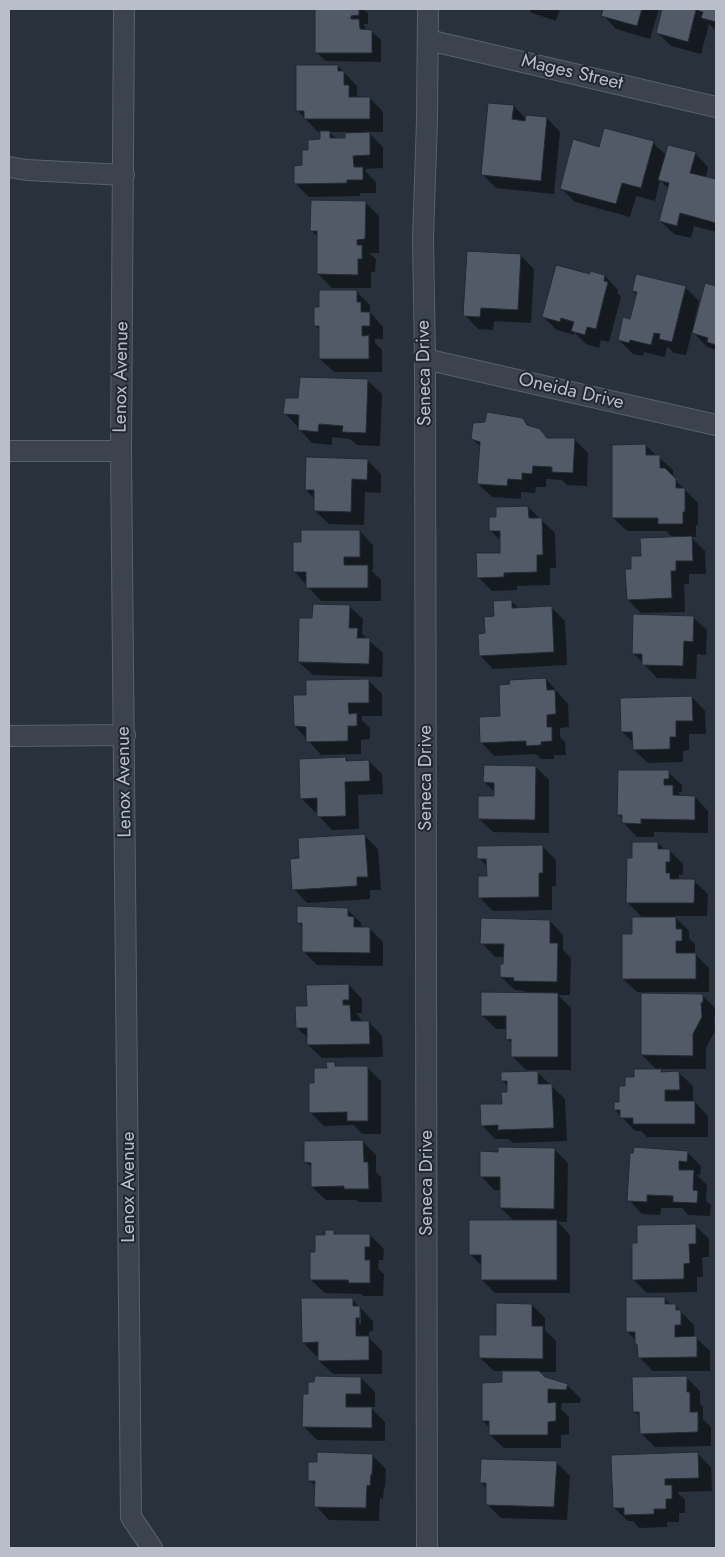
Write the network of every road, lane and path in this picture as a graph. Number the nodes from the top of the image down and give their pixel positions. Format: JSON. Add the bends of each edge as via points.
{"nodes":[{"id":1,"x":124,"y":9,"type":"edge"},
{"id":2,"x":428,"y":9,"type":"edge"},
{"id":3,"x":428,"y":40,"type":"junction"},
{"id":4,"x":716,"y":107,"type":"edge"},
{"id":5,"x":9,"y":167,"type":"edge"},
{"id":6,"x":124,"y":175,"type":"junction"},
{"id":7,"x":425,"y":359,"type":"junction"},
{"id":8,"x":716,"y":425,"type":"edge"},
{"id":9,"x":9,"y":451,"type":"edge"},
{"id":10,"x":121,"y":451,"type":"junction"},
{"id":11,"x":9,"y":736,"type":"edge"},
{"id":12,"x":125,"y":736,"type":"junction"},
{"id":13,"x":152,"y":1548,"type":"edge"},
{"id":14,"x":427,"y":1548,"type":"edge"}],
"edges":[{"from":1,"to":6,"type":"street","name":"Lenox Avenue"},
{"from":2,"to":3,"type":"street","name":"Seneca Drive"},
{"from":3,"to":4,"type":"street","name":"Mages Street"},
{"from":3,"to":7,"type":"street","name":"Seneca Drive","via":[[423,214]]},
{"from":5,"to":6,"type":"street"},
{"from":6,"to":10,"type":"street","name":"Lenox Avenue"},
{"from":7,"to":8,"type":"street","name":"Oneida Drive"},
{"from":7,"to":14,"type":"street","name":"Seneca Drive"},
{"from":9,"to":10,"type":"street"},
{"from":10,"to":12,"type":"street","name":"Lenox Avenue"},
{"from":11,"to":12,"type":"street"},
{"from":12,"to":13,"type":"street","name":"Lenox Avenue","via":[[131,1517]]}]}
